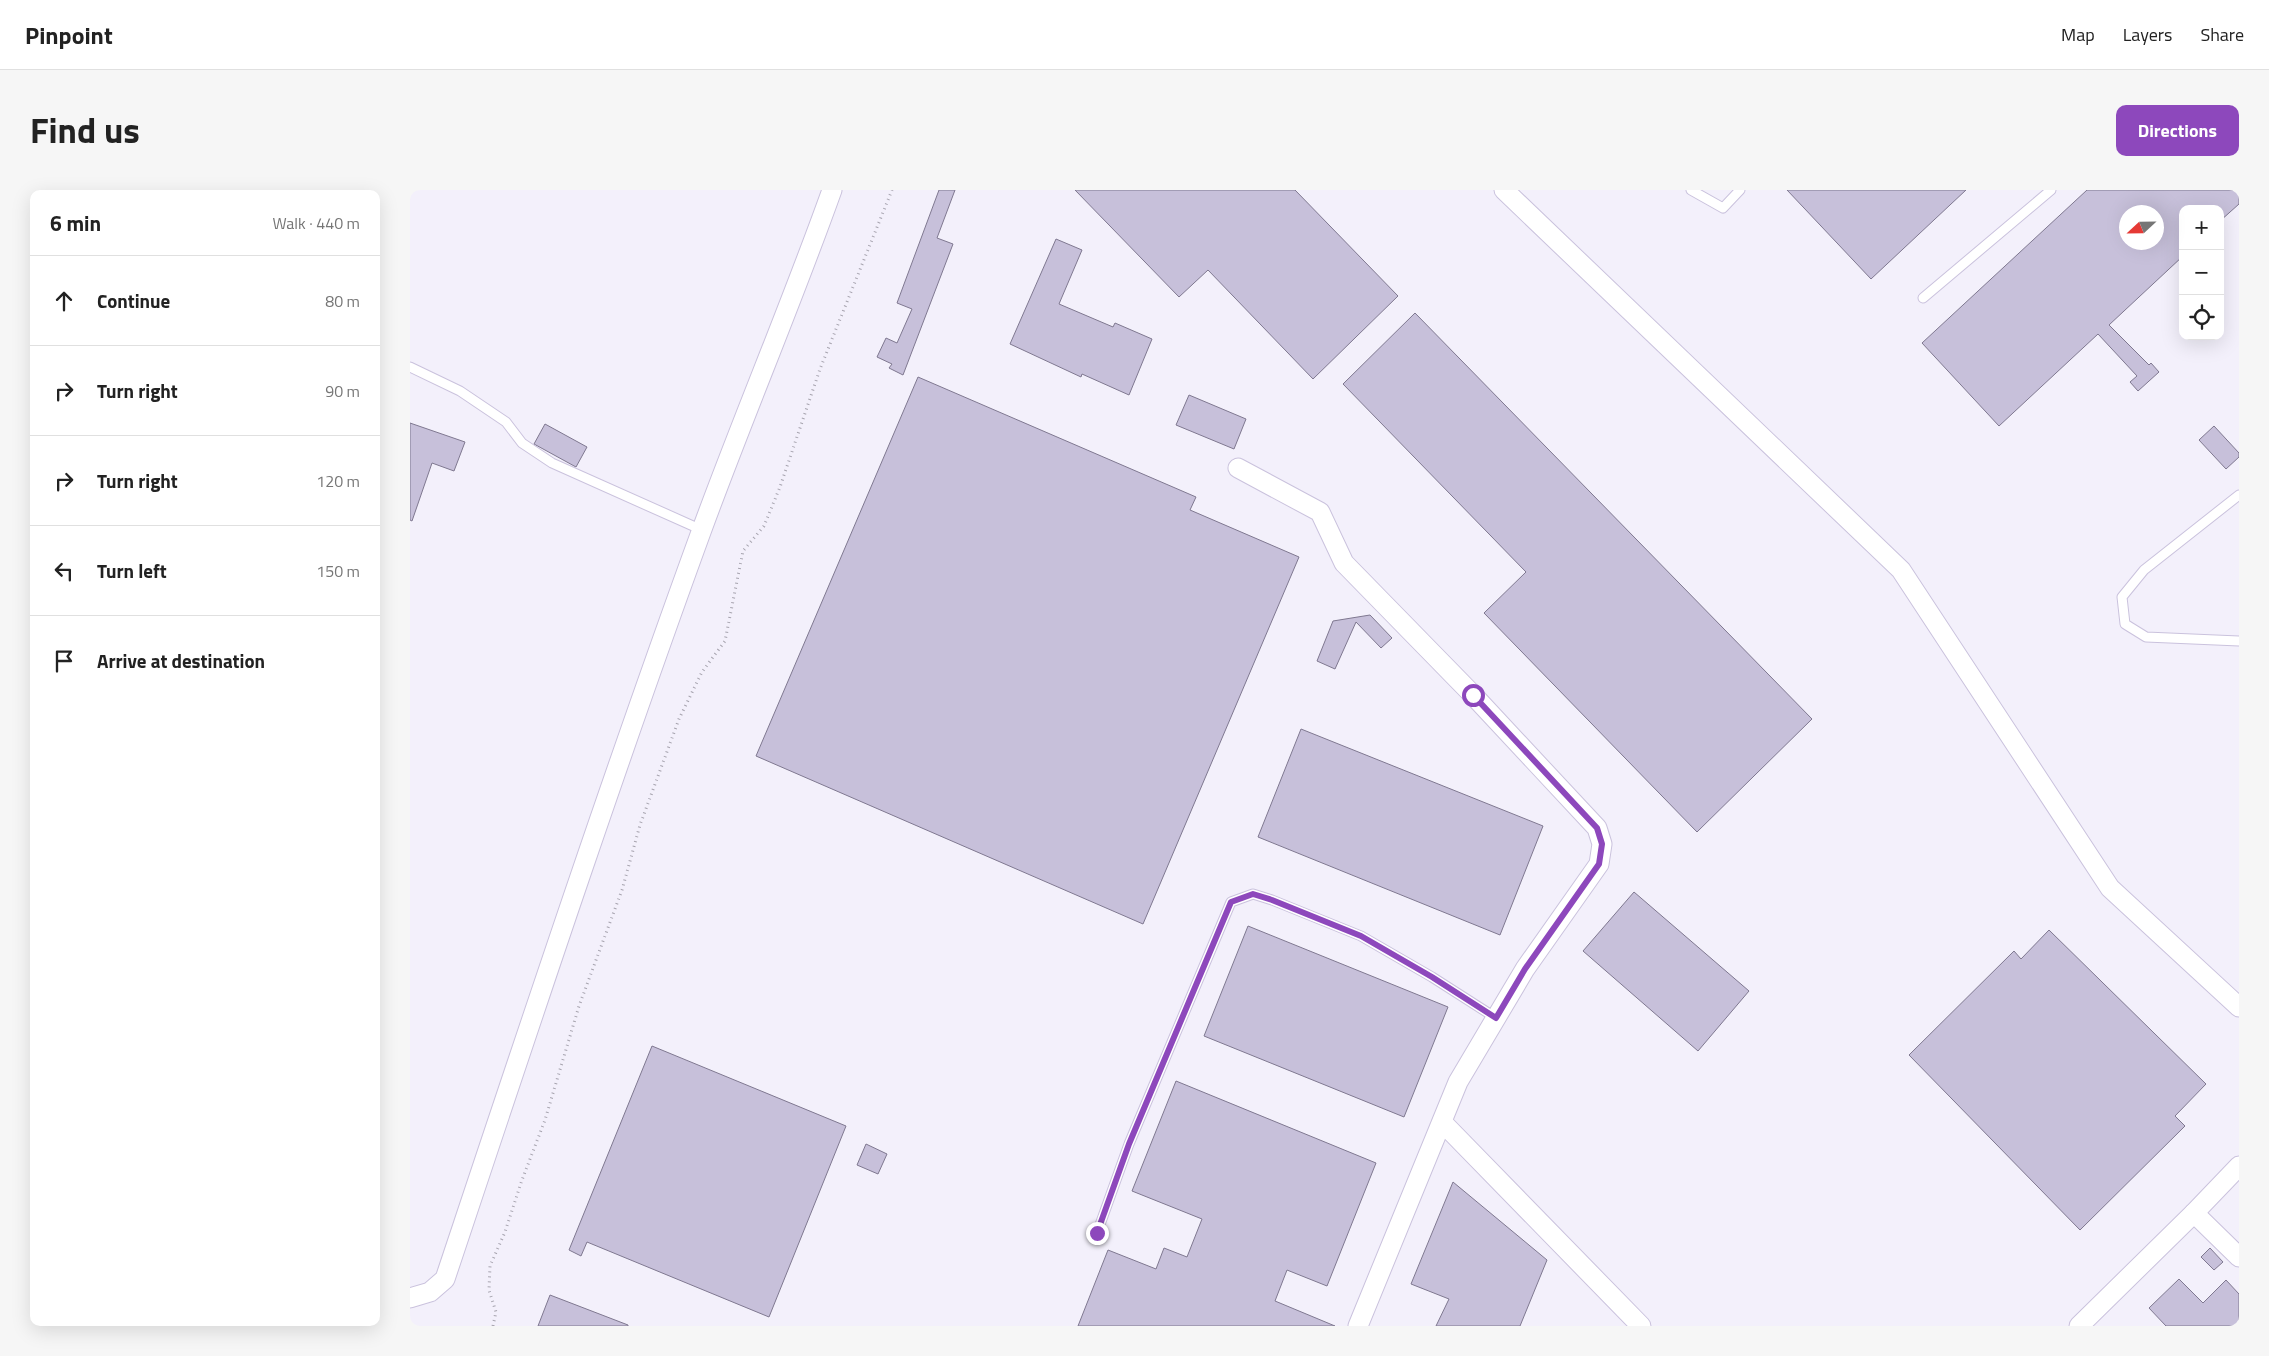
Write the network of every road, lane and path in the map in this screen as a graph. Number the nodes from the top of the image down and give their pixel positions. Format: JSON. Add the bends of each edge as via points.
{"nodes":[{"id":1,"x":832,"y":190,"type":"edge"},
{"id":2,"x":892,"y":190,"type":"edge"},
{"id":3,"x":1504,"y":190,"type":"edge"},
{"id":4,"x":1691,"y":190,"type":"edge"},
{"id":5,"x":1740,"y":190,"type":"edge"},
{"id":6,"x":2051,"y":190,"type":"edge"},
{"id":7,"x":1922,"y":298,"type":"dead end"},
{"id":8,"x":410,"y":367,"type":"edge"},
{"id":9,"x":1238,"y":468,"type":"dead end"},
{"id":10,"x":2239,"y":495,"type":"edge"},
{"id":11,"x":702,"y":530,"type":"junction"},
{"id":12,"x":2239,"y":641,"type":"edge"},
{"id":13,"x":2239,"y":1007,"type":"edge"},
{"id":14,"x":1496,"y":1018,"type":"junction"},
{"id":15,"x":1442,"y":1122,"type":"junction"},
{"id":16,"x":2239,"y":1166,"type":"edge"},
{"id":17,"x":2194,"y":1213,"type":"junction"},
{"id":18,"x":1097,"y":1233,"type":"dead end"},
{"id":19,"x":2239,"y":1257,"type":"edge"},
{"id":20,"x":410,"y":1298,"type":"edge"},
{"id":21,"x":493,"y":1326,"type":"edge"},
{"id":22,"x":1358,"y":1326,"type":"edge"},
{"id":23,"x":1642,"y":1326,"type":"edge"},
{"id":24,"x":2079,"y":1326,"type":"edge"}],
"edges":[{"from":1,"to":11,"type":"street"},
{"from":2,"to":21,"type":"path","via":[[820,369],[774,503],[764,526],[743,551],[725,641],[702,672],[679,719],[640,825],[609,932],[579,1006],[545,1120],[490,1266],[489,1290],[496,1312]]},
{"from":3,"to":13,"type":"street","via":[[1901,570],[2110,888]]},
{"from":4,"to":5,"type":"lane","via":[[1723,208]]},
{"from":6,"to":7,"type":"lane"},
{"from":8,"to":11,"type":"lane","via":[[460,391],[506,422],[522,443],[552,463]]},
{"from":9,"to":14,"type":"street","via":[[1320,512],[1344,563],[1597,828],[1602,844],[1599,864],[1525,969]]},
{"from":10,"to":12,"type":"lane","via":[[2144,570],[2122,597],[2125,624],[2146,637]]},
{"from":11,"to":20,"type":"street","via":[[612,783],[445,1279],[430,1292]]},
{"from":14,"to":15,"type":"street","via":[[1458,1082]]},
{"from":14,"to":18,"type":"lane","via":[[1361,936],[1253,894],[1231,902],[1129,1144]]},
{"from":15,"to":22,"type":"street"},
{"from":15,"to":23,"type":"street"},
{"from":16,"to":17,"type":"street"},
{"from":17,"to":19,"type":"street"},
{"from":17,"to":24,"type":"street"}]}
